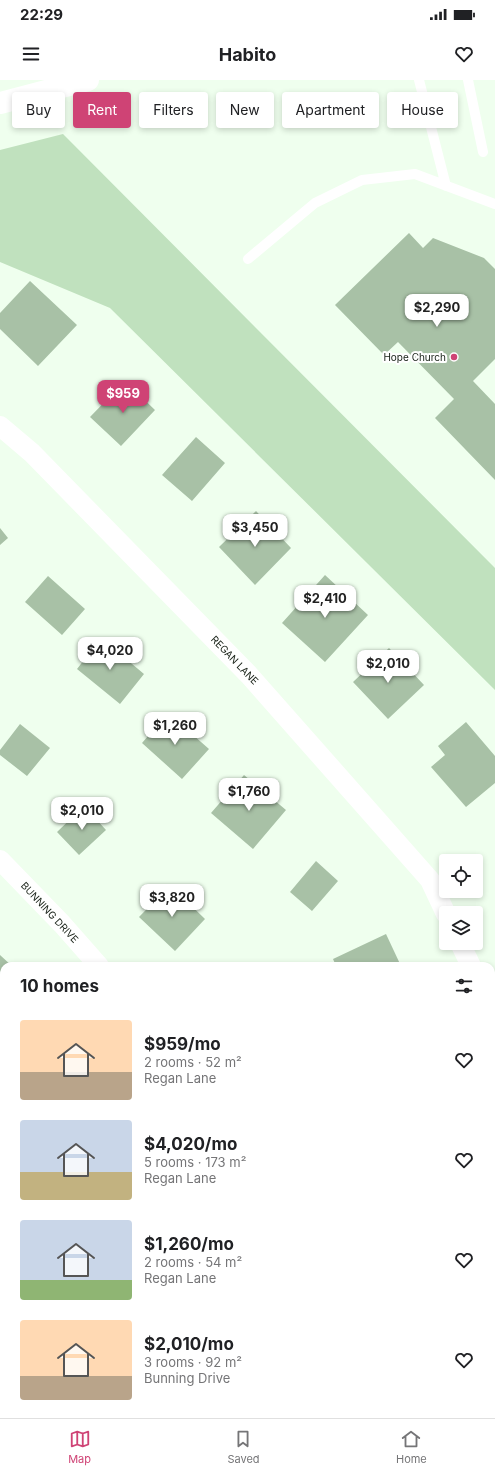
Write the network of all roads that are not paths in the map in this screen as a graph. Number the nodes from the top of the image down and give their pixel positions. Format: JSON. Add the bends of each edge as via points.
{"nodes":[{"id":1,"x":88,"y":80,"type":"edge"},
{"id":2,"x":419,"y":80,"type":"edge"},
{"id":3,"x":468,"y":80,"type":"edge"},
{"id":4,"x":0,"y":103,"type":"edge"},
{"id":5,"x":483,"y":152,"type":"dead end"},
{"id":6,"x":446,"y":186,"type":"junction"},
{"id":7,"x":495,"y":204,"type":"edge"},
{"id":8,"x":248,"y":259,"type":"dead end"},
{"id":9,"x":0,"y":426,"type":"edge"},
{"id":10,"x":0,"y":860,"type":"edge"},
{"id":11,"x":442,"y":906,"type":"edge"},
{"id":12,"x":463,"y":950,"type":"edge"},
{"id":13,"x":95,"y":962,"type":"edge"},
{"id":14,"x":469,"y":962,"type":"edge"}],
"edges":[{"from":1,"to":4,"type":"street"},
{"from":2,"to":6,"type":"lane"},
{"from":3,"to":5,"type":"lane"},
{"from":6,"to":7,"type":"lane"},
{"from":6,"to":8,"type":"lane","via":[[415,174],[362,180],[315,203]]},
{"from":9,"to":11,"type":"street","name":"REGAN LANE","via":[[32,453],[249,674],[430,880]]},
{"from":10,"to":13,"type":"street","name":"BUNNING DRIVE"},
{"from":12,"to":14,"type":"street"}]}
